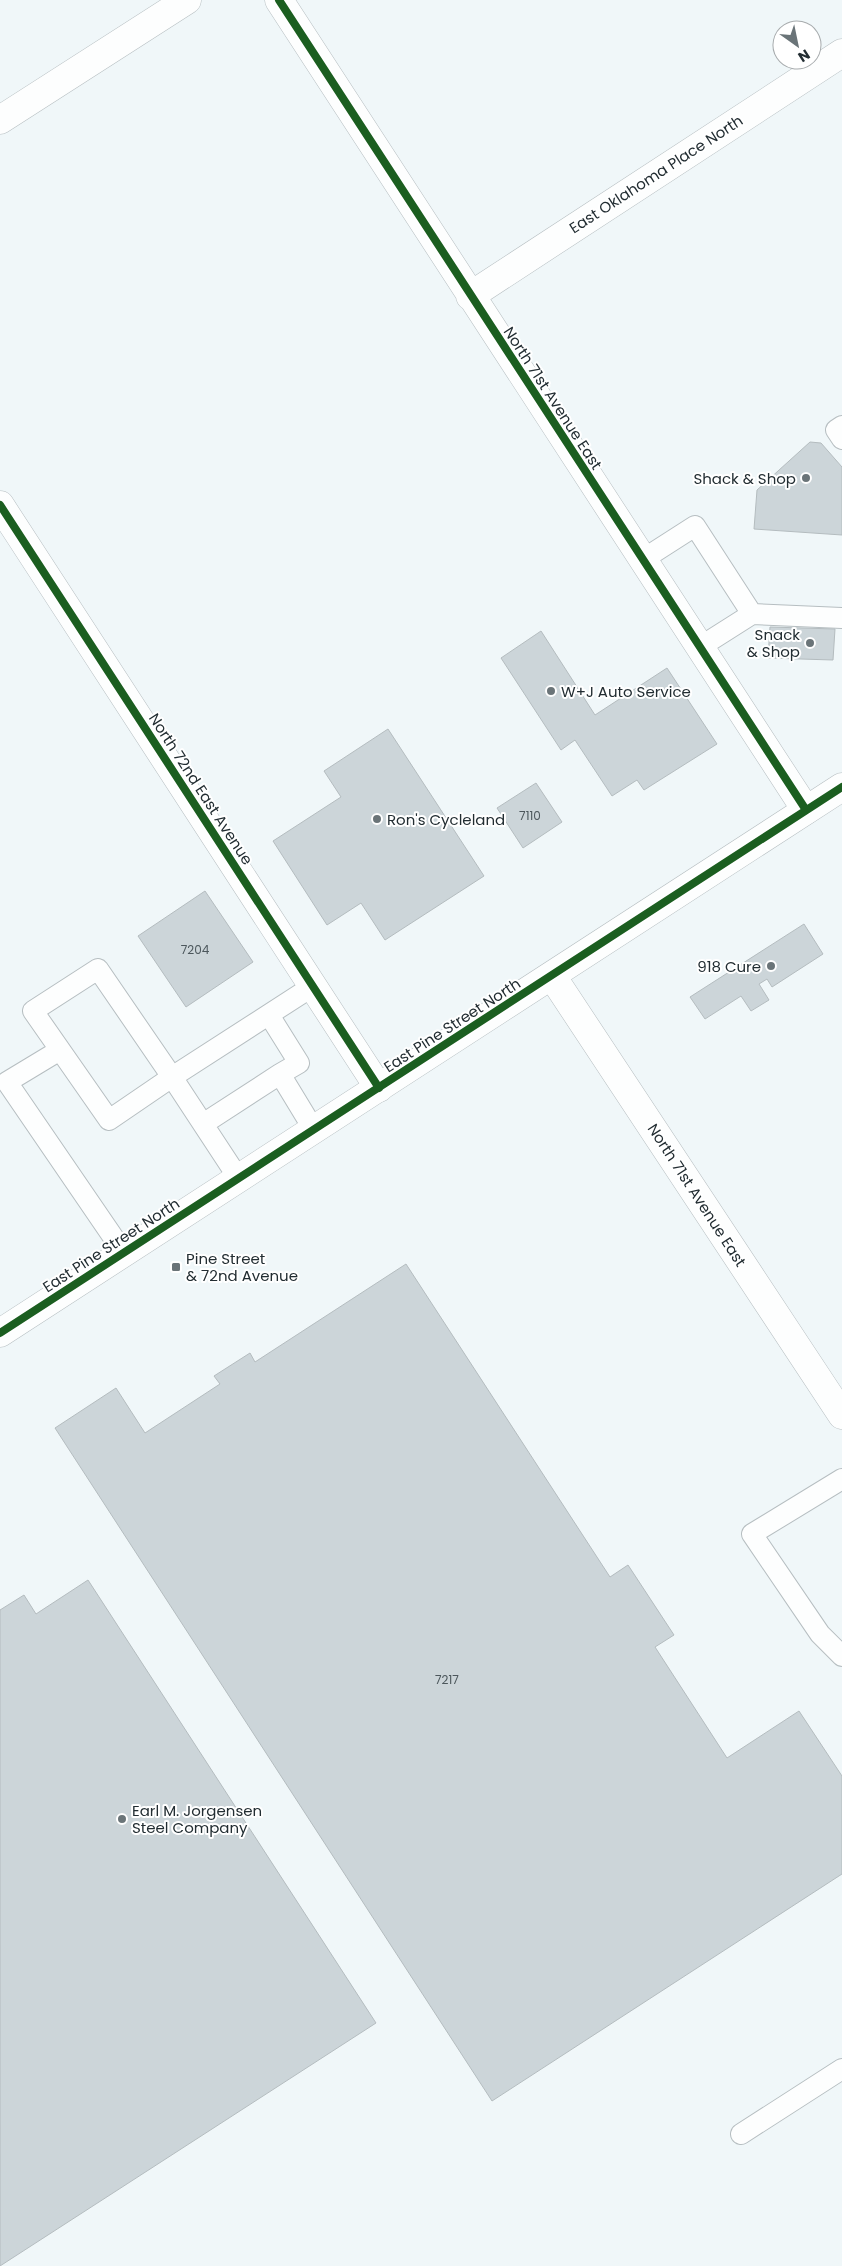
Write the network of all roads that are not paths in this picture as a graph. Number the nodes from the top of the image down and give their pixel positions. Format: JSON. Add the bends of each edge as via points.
{"nodes":[{"id":1,"x":187,"y":0,"type":"edge"},
{"id":2,"x":279,"y":0,"type":"edge"},
{"id":3,"x":842,"y":53,"type":"edge"},
{"id":4,"x":0,"y":120,"type":"edge"},
{"id":5,"x":470,"y":296,"type":"junction"},
{"id":6,"x":842,"y":426,"type":"edge"},
{"id":7,"x":842,"y":439,"type":"edge"},
{"id":8,"x":0,"y":505,"type":"edge"},
{"id":9,"x":642,"y":560,"type":"junction"},
{"id":10,"x":752,"y":614,"type":"junction"},
{"id":11,"x":842,"y":618,"type":"edge"},
{"id":12,"x":700,"y":648,"type":"junction"},
{"id":13,"x":842,"y":787,"type":"edge"},
{"id":14,"x":806,"y":810,"type":"junction"},
{"id":15,"x":552,"y":976,"type":"junction"},
{"id":16,"x":313,"y":986,"type":"junction"},
{"id":17,"x":269,"y":1015,"type":"junction"},
{"id":18,"x":60,"y":1050,"type":"junction"},
{"id":19,"x":280,"y":1074,"type":"junction"},
{"id":20,"x":3,"y":1077,"type":"edge"},
{"id":21,"x":172,"y":1078,"type":"junction"},
{"id":22,"x":379,"y":1088,"type":"junction"},
{"id":23,"x":203,"y":1124,"type":"junction"},
{"id":24,"x":314,"y":1130,"type":"junction"},
{"id":25,"x":239,"y":1179,"type":"junction"},
{"id":26,"x":124,"y":1253,"type":"junction"},
{"id":27,"x":0,"y":1333,"type":"edge"},
{"id":28,"x":842,"y":1415,"type":"edge"},
{"id":29,"x":842,"y":1478,"type":"edge"},
{"id":30,"x":842,"y":1656,"type":"edge"},
{"id":31,"x":842,"y":2069,"type":"edge"},
{"id":32,"x":741,"y":2134,"type":"dead end"}],
"edges":[{"from":1,"to":4,"type":"street"},
{"from":2,"to":5,"type":"street","name":"North 71st Avenue East"},
{"from":3,"to":5,"type":"street","name":"East Oklahoma Place North"},
{"from":5,"to":9,"type":"street","name":"North 71st Avenue East"},
{"from":6,"to":7,"type":"lane","via":[[836,430]]},
{"from":8,"to":16,"type":"street","name":"North 72nd East Avenue"},
{"from":9,"to":10,"type":"lane","via":[[695,526]]},
{"from":9,"to":12,"type":"street","name":"North 71st Avenue East"},
{"from":10,"to":11,"type":"lane"},
{"from":10,"to":12,"type":"lane"},
{"from":12,"to":14,"type":"street","name":"North 71st Avenue East"},
{"from":13,"to":14,"type":"street","name":"East Pine Street North"},
{"from":14,"to":15,"type":"street","name":"East Pine Street North"},
{"from":15,"to":22,"type":"street","name":"East Pine Street North"},
{"from":15,"to":28,"type":"street","name":"North 71st Avenue East"},
{"from":16,"to":17,"type":"lane"},
{"from":16,"to":22,"type":"street","name":"North 72nd East Avenue"},
{"from":17,"to":19,"type":"lane","via":[[299,1063]]},
{"from":17,"to":21,"type":"lane"},
{"from":18,"to":20,"type":"lane"},
{"from":18,"to":21,"type":"lane","via":[[109,1120]]},
{"from":18,"to":21,"type":"lane","via":[[34,1010],[98,969]]},
{"from":19,"to":23,"type":"lane"},
{"from":19,"to":24,"type":"lane"},
{"from":20,"to":26,"type":"lane"},
{"from":21,"to":23,"type":"lane"},
{"from":22,"to":24,"type":"street","name":"East Pine Street North"},
{"from":23,"to":25,"type":"lane"},
{"from":24,"to":25,"type":"street","name":"East Pine Street North"},
{"from":25,"to":26,"type":"street","name":"East Pine Street North"},
{"from":26,"to":27,"type":"street","name":"East Pine Street North"},
{"from":29,"to":30,"type":"lane","via":[[752,1534],[820,1634]]},
{"from":31,"to":32,"type":"lane"}]}
